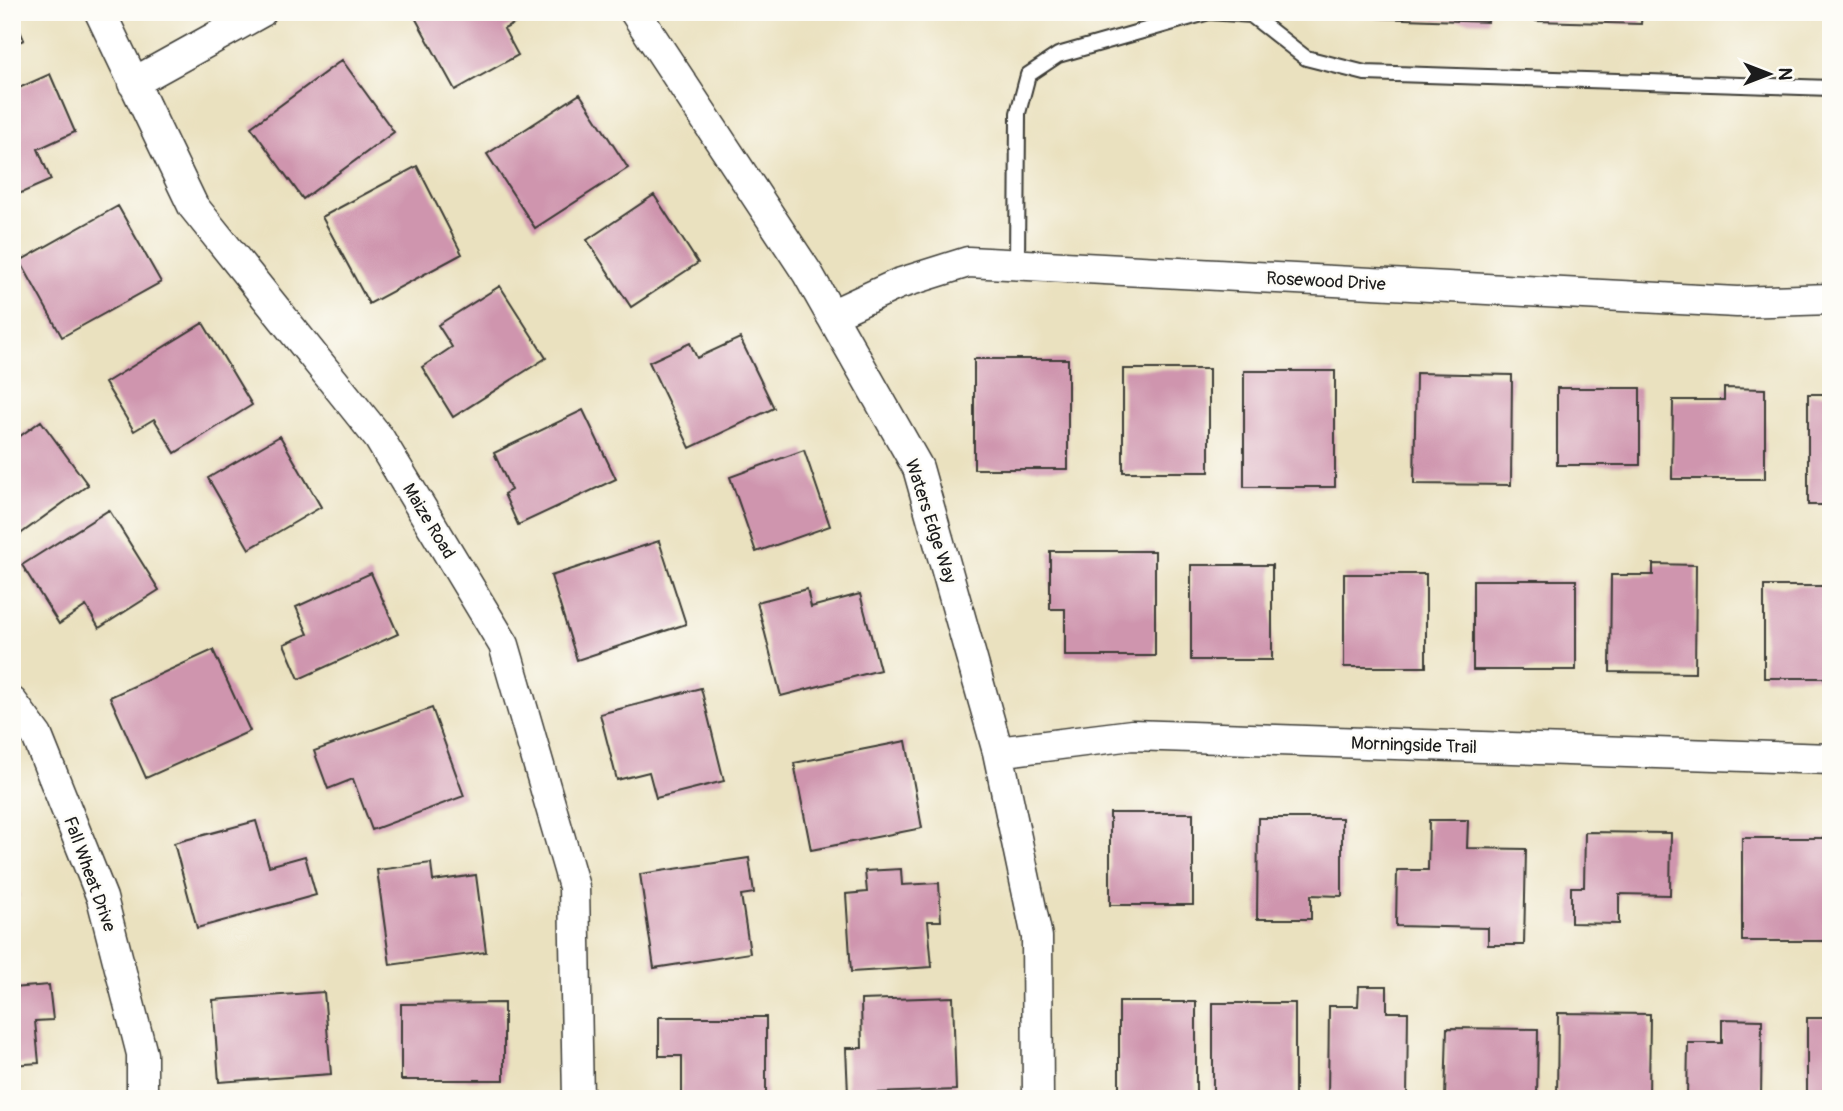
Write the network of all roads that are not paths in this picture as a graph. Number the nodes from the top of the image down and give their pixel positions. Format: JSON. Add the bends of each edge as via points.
{"nodes":[{"id":1,"x":100,"y":12,"type":"edge"},
{"id":2,"x":261,"y":12,"type":"edge"},
{"id":3,"x":635,"y":12,"type":"edge"},
{"id":4,"x":134,"y":83,"type":"junction"},
{"id":5,"x":1831,"y":88,"type":"edge"},
{"id":6,"x":1017,"y":265,"type":"junction"},
{"id":7,"x":1831,"y":299,"type":"edge"},
{"id":8,"x":831,"y":315,"type":"junction"},
{"id":9,"x":12,"y":702,"type":"edge"},
{"id":10,"x":998,"y":752,"type":"junction"},
{"id":11,"x":1831,"y":759,"type":"edge"},
{"id":12,"x":142,"y":1099,"type":"edge"},
{"id":13,"x":578,"y":1099,"type":"edge"},
{"id":14,"x":1038,"y":1099,"type":"edge"}],
"edges":[{"from":1,"to":4,"type":"street","name":"Maize Road"},
{"from":2,"to":4,"type":"street"},
{"from":3,"to":8,"type":"street","name":"Waters Edge Way"},
{"from":4,"to":13,"type":"street","name":"Maize Road","via":[[193,206],[379,438],[504,645],[574,887]]},
{"from":5,"to":6,"type":"lane","via":[[1364,73],[1306,58],[1251,15],[1209,12],[1058,55],[1028,75],[1018,113]]},
{"from":6,"to":7,"type":"street","name":"Rosewood Drive","via":[[1737,302]]},
{"from":6,"to":8,"type":"street","name":"Rosewood Drive","via":[[968,262],[898,284]]},
{"from":8,"to":10,"type":"street","name":"Waters Edge Way","via":[[918,468]]},
{"from":9,"to":12,"type":"street","name":"Fall Wheat Drive","via":[[37,736],[102,898],[142,1054]]},
{"from":10,"to":11,"type":"street","name":"Morningside Trail","via":[[1132,735]]},
{"from":10,"to":14,"type":"street","name":"Waters Edge Way","via":[[1037,937]]}]}
